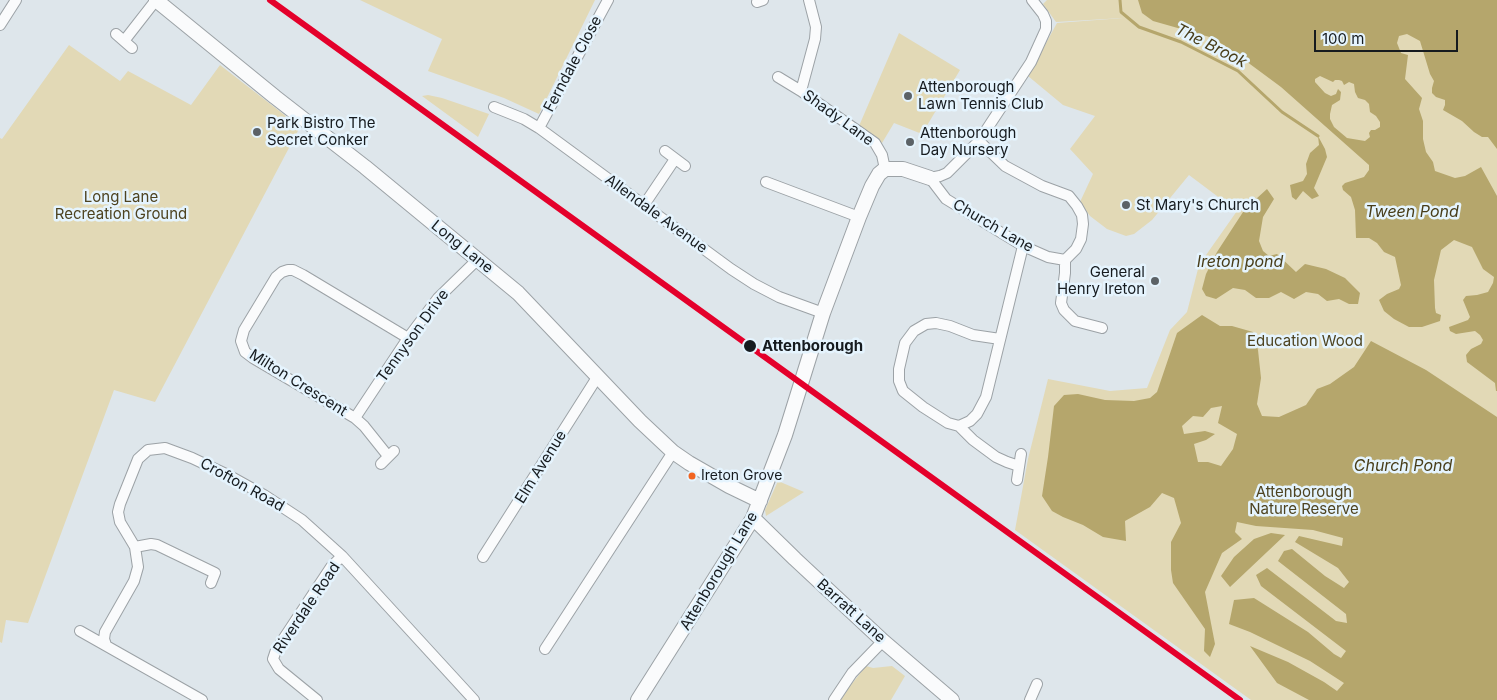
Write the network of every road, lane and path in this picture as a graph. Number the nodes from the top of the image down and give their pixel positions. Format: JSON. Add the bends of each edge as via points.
{"nodes":[{"id":1,"x":16,"y":0,"type":"edge"},
{"id":2,"x":156,"y":0,"type":"edge"},
{"id":3,"x":608,"y":0,"type":"edge"},
{"id":4,"x":809,"y":0,"type":"edge"},
{"id":5,"x":1032,"y":0,"type":"edge"},
{"id":6,"x":0,"y":25,"type":"edge"},
{"id":7,"x":132,"y":48,"type":"dead end"},
{"id":8,"x":778,"y":77,"type":"dead end"},
{"id":9,"x":801,"y":91,"type":"junction"},
{"id":10,"x":494,"y":107,"type":"dead end"},
{"id":11,"x":539,"y":128,"type":"junction"},
{"id":12,"x":979,"y":141,"type":"junction"},
{"id":13,"x":665,"y":151,"type":"dead end"},
{"id":14,"x":675,"y":159,"type":"junction"},
{"id":15,"x":685,"y":166,"type":"dead end"},
{"id":16,"x":886,"y":169,"type":"junction"},
{"id":17,"x":930,"y":178,"type":"junction"},
{"id":18,"x":772,"y":182,"type":"dead end"},
{"id":19,"x":644,"y":206,"type":"junction"},
{"id":20,"x":858,"y":217,"type":"junction"},
{"id":21,"x":1023,"y":246,"type":"junction"},
{"id":22,"x":478,"y":259,"type":"junction"},
{"id":23,"x":1064,"y":260,"type":"junction"},
{"id":24,"x":823,"y":313,"type":"junction"},
{"id":25,"x":1102,"y":328,"type":"dead end"},
{"id":26,"x":408,"y":338,"type":"junction"},
{"id":27,"x":1000,"y":339,"type":"junction"},
{"id":28,"x":598,"y":376,"type":"junction"},
{"id":29,"x":355,"y":418,"type":"junction"},
{"id":30,"x":959,"y":426,"type":"junction"},
{"id":31,"x":673,"y":452,"type":"junction"},
{"id":32,"x":1021,"y":454,"type":"dead end"},
{"id":33,"x":388,"y":457,"type":"dead end"},
{"id":34,"x":1019,"y":466,"type":"junction"},
{"id":35,"x":1017,"y":480,"type":"dead end"},
{"id":36,"x":760,"y":501,"type":"junction"},
{"id":37,"x":753,"y":518,"type":"junction"},
{"id":38,"x":135,"y":547,"type":"junction"},
{"id":39,"x":342,"y":556,"type":"junction"},
{"id":40,"x":483,"y":557,"type":"dead end"},
{"id":41,"x":211,"y":583,"type":"dead end"},
{"id":42,"x":80,"y":631,"type":"dead end"},
{"id":43,"x":883,"y":641,"type":"junction"},
{"id":44,"x":106,"y":645,"type":"junction"},
{"id":45,"x":544,"y":649,"type":"dead end"},
{"id":46,"x":1037,"y":684,"type":"dead end"},
{"id":47,"x":202,"y":700,"type":"edge"},
{"id":48,"x":317,"y":700,"type":"edge"},
{"id":49,"x":473,"y":700,"type":"edge"},
{"id":50,"x":638,"y":700,"type":"edge"},
{"id":51,"x":834,"y":700,"type":"edge"},
{"id":52,"x":952,"y":700,"type":"edge"},
{"id":53,"x":1030,"y":700,"type":"edge"}],
"edges":[{"from":1,"to":6,"type":"street"},
{"from":2,"to":7,"type":"street","via":[[120,38]]},
{"from":2,"to":22,"type":"street","name":"Long Lane"},
{"from":3,"to":11,"type":"street","name":"Ferndale Close"},
{"from":4,"to":9,"type":"street","via":[[816,27],[815,39]]},
{"from":5,"to":12,"type":"street","via":[[1046,21],[1044,37]]},
{"from":8,"to":9,"type":"street","name":"Shady Lane"},
{"from":9,"to":16,"type":"street","name":"Shady Lane","via":[[875,143]]},
{"from":10,"to":11,"type":"street","name":"Allendale Avenue"},
{"from":11,"to":19,"type":"street","name":"Allendale Avenue"},
{"from":12,"to":17,"type":"street","via":[[947,173]]},
{"from":12,"to":23,"type":"street","via":[[1005,166],[1069,196],[1078,206],[1083,224],[1081,238],[1076,249]]},
{"from":13,"to":14,"type":"street"},
{"from":14,"to":15,"type":"street"},
{"from":14,"to":19,"type":"street"},
{"from":16,"to":17,"type":"street","via":[[903,169]]},
{"from":16,"to":20,"type":"street","name":"Attenborough Lane","via":[[872,186]]},
{"from":17,"to":21,"type":"street","name":"Church Lane","via":[[946,199]]},
{"from":18,"to":20,"type":"street"},
{"from":19,"to":24,"type":"street","name":"Allendale Avenue","via":[[754,284]]},
{"from":20,"to":24,"type":"street","name":"Attenborough Lane"},
{"from":21,"to":23,"type":"street","name":"Church Lane"},
{"from":21,"to":27,"type":"street"},
{"from":22,"to":26,"type":"street","name":"Tennyson Drive","via":[[438,298]]},
{"from":22,"to":28,"type":"street","name":"Long Lane","via":[[518,293]]},
{"from":23,"to":25,"type":"street","via":[[1061,303],[1064,310],[1075,320]]},
{"from":24,"to":36,"type":"street","name":"Attenborough Lane","via":[[785,435]]},
{"from":26,"to":29,"type":"street","name":"Tennyson Drive"},
{"from":26,"to":29,"type":"street","name":"Milton Crescent","via":[[294,270],[282,272],[276,278],[244,330],[241,341],[245,352]]},
{"from":27,"to":30,"type":"street","via":[[986,397],[977,414]]},
{"from":27,"to":30,"type":"street","via":[[973,335],[936,323],[914,331],[906,342],[899,369],[902,391],[948,423]]},
{"from":28,"to":31,"type":"street","name":"Long Lane"},
{"from":28,"to":40,"type":"street","name":"Elm Avenue"},
{"from":29,"to":33,"type":"street","name":"Milton Crescent"},
{"from":30,"to":34,"type":"street","via":[[996,457]]},
{"from":31,"to":36,"type":"street","name":"Long Lane"},
{"from":31,"to":45,"type":"street"},
{"from":32,"to":34,"type":"street"},
{"from":34,"to":35,"type":"street"},
{"from":36,"to":37,"type":"street","name":"Attenborough Lane"},
{"from":37,"to":43,"type":"street","name":"Barratt Lane"},
{"from":37,"to":50,"type":"street","name":"Attenborough Lane"},
{"from":38,"to":39,"type":"street","name":"Crofton Road","via":[[120,522],[120,504],[138,459],[148,450],[162,448],[192,458],[264,495],[302,520]]},
{"from":38,"to":41,"type":"street","via":[[157,545],[215,573]]},
{"from":38,"to":44,"type":"street","name":"Crofton Road","via":[[138,567],[134,581],[105,632]]},
{"from":39,"to":48,"type":"street","name":"Riverdale Road","via":[[331,566],[273,659],[279,669]]},
{"from":39,"to":49,"type":"street","name":"Crofton Road"},
{"from":42,"to":44,"type":"street"},
{"from":43,"to":51,"type":"street","via":[[852,673]]},
{"from":43,"to":52,"type":"street","name":"Barratt Lane"},
{"from":44,"to":47,"type":"street"},
{"from":46,"to":53,"type":"street"}]}
